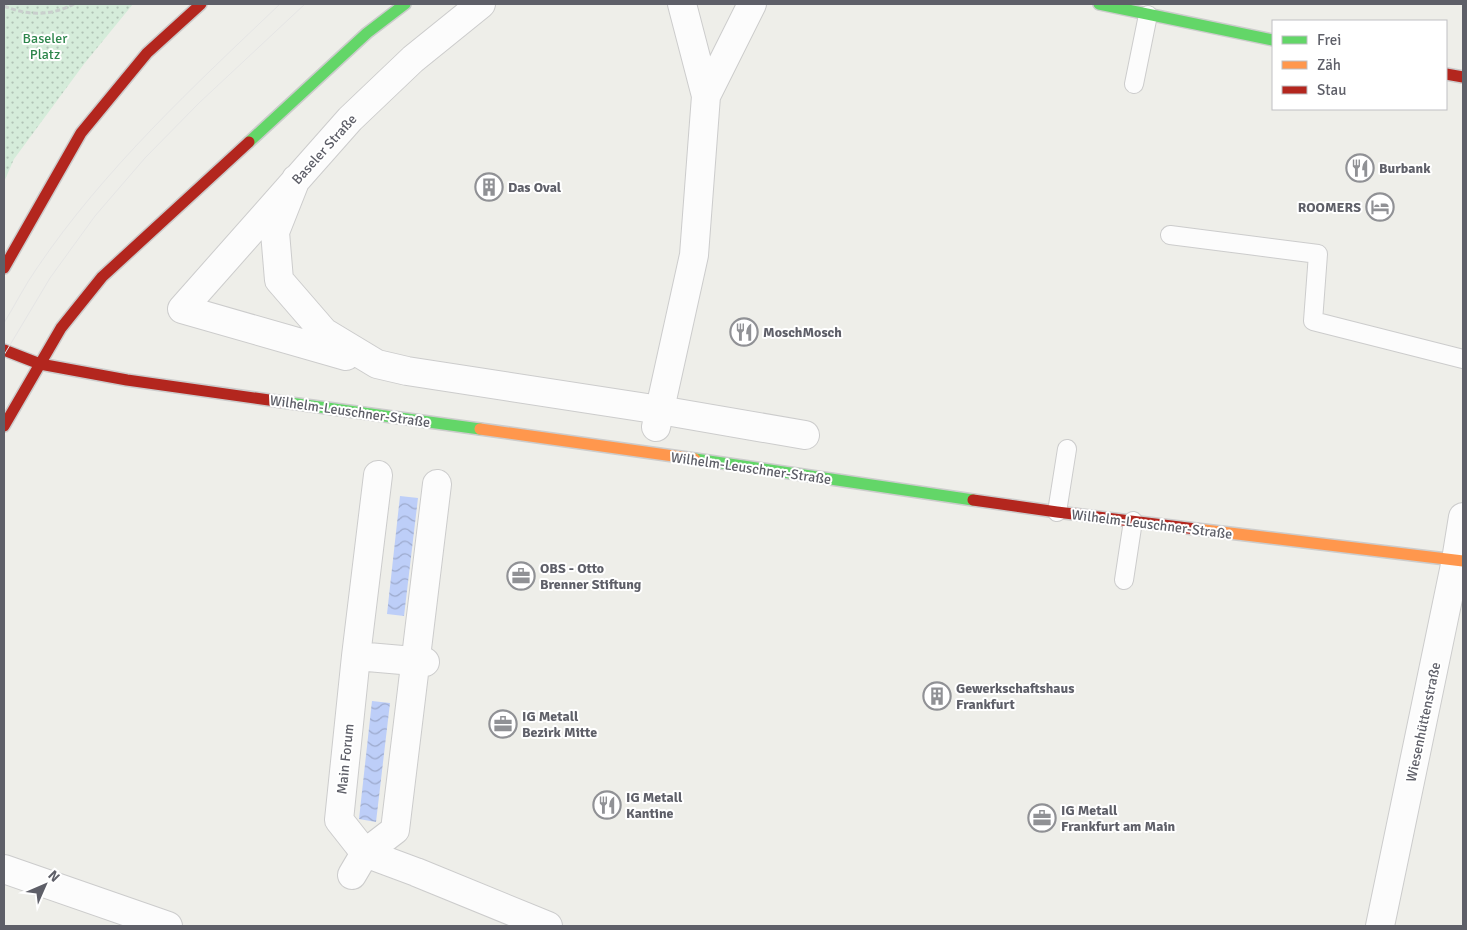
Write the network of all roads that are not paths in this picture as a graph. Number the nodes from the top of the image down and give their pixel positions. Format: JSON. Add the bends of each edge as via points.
{"nodes":[{"id":1,"x":201,"y":4,"type":"edge"},
{"id":2,"x":405,"y":4,"type":"edge"},
{"id":3,"x":481,"y":4,"type":"edge"},
{"id":4,"x":682,"y":4,"type":"edge"},
{"id":5,"x":752,"y":4,"type":"edge"},
{"id":6,"x":1099,"y":4,"type":"edge"},
{"id":7,"x":379,"y":11,"type":"dead end"},
{"id":8,"x":1148,"y":15,"type":"junction"},
{"id":9,"x":366,"y":33,"type":"junction"},
{"id":10,"x":1272,"y":40,"type":"edge"},
{"id":11,"x":1447,"y":74,"type":"edge"},
{"id":12,"x":1463,"y":77,"type":"edge"},
{"id":13,"x":1134,"y":84,"type":"dead end"},
{"id":14,"x":706,"y":96,"type":"junction"},
{"id":15,"x":296,"y":178,"type":"junction"},
{"id":16,"x":1170,"y":235,"type":"dead end"},
{"id":17,"x":4,"y":268,"type":"edge"},
{"id":18,"x":4,"y":350,"type":"edge"},
{"id":19,"x":1463,"y":359,"type":"edge"},
{"id":20,"x":40,"y":364,"type":"junction"},
{"id":21,"x":377,"y":364,"type":"junction"},
{"id":22,"x":658,"y":419,"type":"junction"},
{"id":23,"x":4,"y":426,"type":"edge"},
{"id":24,"x":805,"y":435,"type":"dead end"},
{"id":25,"x":1067,"y":449,"type":"dead end"},
{"id":26,"x":378,"y":475,"type":"dead end"},
{"id":27,"x":437,"y":484,"type":"dead end"},
{"id":28,"x":1057,"y":512,"type":"junction"},
{"id":29,"x":1463,"y":517,"type":"edge"},
{"id":30,"x":1133,"y":522,"type":"junction"},
{"id":31,"x":1460,"y":561,"type":"edge"},
{"id":32,"x":1124,"y":580,"type":"dead end"},
{"id":33,"x":356,"y":656,"type":"junction"},
{"id":34,"x":420,"y":662,"type":"junction"},
{"id":35,"x":395,"y":830,"type":"junction"},
{"id":36,"x":359,"y":864,"type":"junction"},
{"id":37,"x":4,"y":869,"type":"edge"},
{"id":38,"x":416,"y":872,"type":"junction"},
{"id":39,"x":168,"y":926,"type":"edge"},
{"id":40,"x":548,"y":926,"type":"edge"},
{"id":41,"x":1380,"y":926,"type":"edge"}],
"edges":[{"from":1,"to":17,"type":"main road","via":[[147,53],[81,133]]},
{"from":2,"to":9,"type":"main road"},
{"from":3,"to":15,"type":"street","name":"Baseler Straße","via":[[406,66],[350,119]]},
{"from":4,"to":14,"type":"street"},
{"from":5,"to":14,"type":"street"},
{"from":6,"to":8,"type":"main road"},
{"from":7,"to":9,"type":"main road"},
{"from":8,"to":10,"type":"main road"},
{"from":8,"to":13,"type":"lane"},
{"from":9,"to":20,"type":"main road","via":[[102,277],[61,328]]},
{"from":11,"to":12,"type":"main road"},
{"from":14,"to":22,"type":"street","via":[[694,255]]},
{"from":15,"to":21,"type":"street","via":[[275,232],[280,280],[324,332]]},
{"from":15,"to":21,"type":"street","name":"Baseler Straße","via":[[182,310]]},
{"from":16,"to":19,"type":"lane","via":[[1318,254],[1313,321]]},
{"from":18,"to":20,"type":"main road"},
{"from":20,"to":23,"type":"main road"},
{"from":20,"to":28,"type":"main road","name":"Wilhelm-Leuschner-Straße","via":[[127,380]]},
{"from":21,"to":22,"type":"street"},
{"from":22,"to":24,"type":"street"},
{"from":25,"to":28,"type":"lane"},
{"from":26,"to":33,"type":"street","name":"Main Forum"},
{"from":27,"to":34,"type":"street"},
{"from":28,"to":30,"type":"main road","name":"Wilhelm-Leuschner-Straße"},
{"from":29,"to":31,"type":"street","name":"Wiesenhüttenstraße"},
{"from":30,"to":31,"type":"main road","name":"Wilhelm-Leuschner-Straße"},
{"from":30,"to":32,"type":"lane"},
{"from":31,"to":41,"type":"street","name":"Wiesenhüttenstraße"},
{"from":33,"to":34,"type":"street"},
{"from":33,"to":36,"type":"street","name":"Main Forum","via":[[339,820]]},
{"from":34,"to":35,"type":"street"},
{"from":35,"to":36,"type":"street"},
{"from":35,"to":38,"type":"street"},
{"from":36,"to":38,"type":"street"},
{"from":37,"to":39,"type":"street"},
{"from":38,"to":40,"type":"street"}]}
